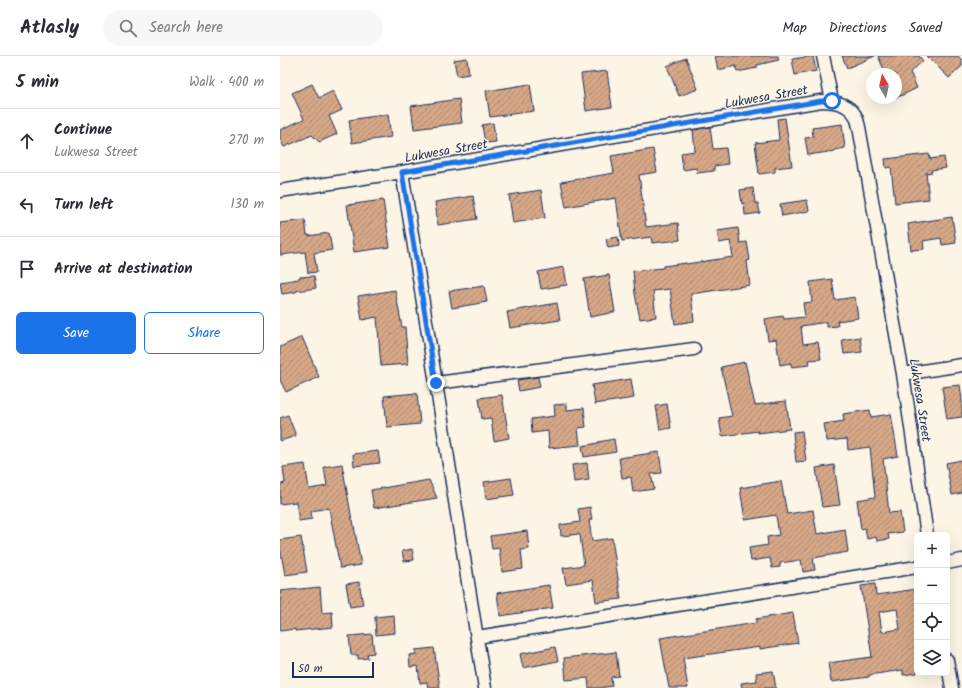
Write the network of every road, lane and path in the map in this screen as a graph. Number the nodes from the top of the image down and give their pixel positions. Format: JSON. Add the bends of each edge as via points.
{"nodes":[{"id":1,"x":823,"y":56,"type":"edge"},
{"id":2,"x":832,"y":101,"type":"junction"},
{"id":3,"x":402,"y":172,"type":"junction"},
{"id":4,"x":280,"y":191,"type":"edge"},
{"id":5,"x":694,"y":349,"type":"dead end"},
{"id":6,"x":962,"y":365,"type":"edge"},
{"id":7,"x":903,"y":374,"type":"junction"},
{"id":8,"x":436,"y":383,"type":"junction"},
{"id":9,"x":927,"y":532,"type":"edge"},
{"id":10,"x":962,"y":560,"type":"edge"},
{"id":11,"x":950,"y":562,"type":"edge"},
{"id":12,"x":914,"y":567,"type":"edge"},
{"id":13,"x":477,"y":637,"type":"junction"},
{"id":14,"x":950,"y":676,"type":"edge"},
{"id":15,"x":485,"y":688,"type":"edge"},
{"id":16,"x":952,"y":688,"type":"edge"}],
"edges":[{"from":1,"to":2,"type":"street"},
{"from":2,"to":3,"type":"street","name":"Lukwesa Street"},
{"from":2,"to":7,"type":"street","name":"Lukwesa Street","via":[[846,106],[854,114],[859,127]]},
{"from":3,"to":4,"type":"street","name":"Lukwesa Street"},
{"from":3,"to":8,"type":"street"},
{"from":5,"to":8,"type":"street"},
{"from":6,"to":7,"type":"street"},
{"from":7,"to":9,"type":"street","name":"Lukwesa Street"},
{"from":8,"to":13,"type":"street"},
{"from":10,"to":11,"type":"street"},
{"from":12,"to":13,"type":"street"},
{"from":13,"to":15,"type":"street"},
{"from":14,"to":16,"type":"street"}]}
